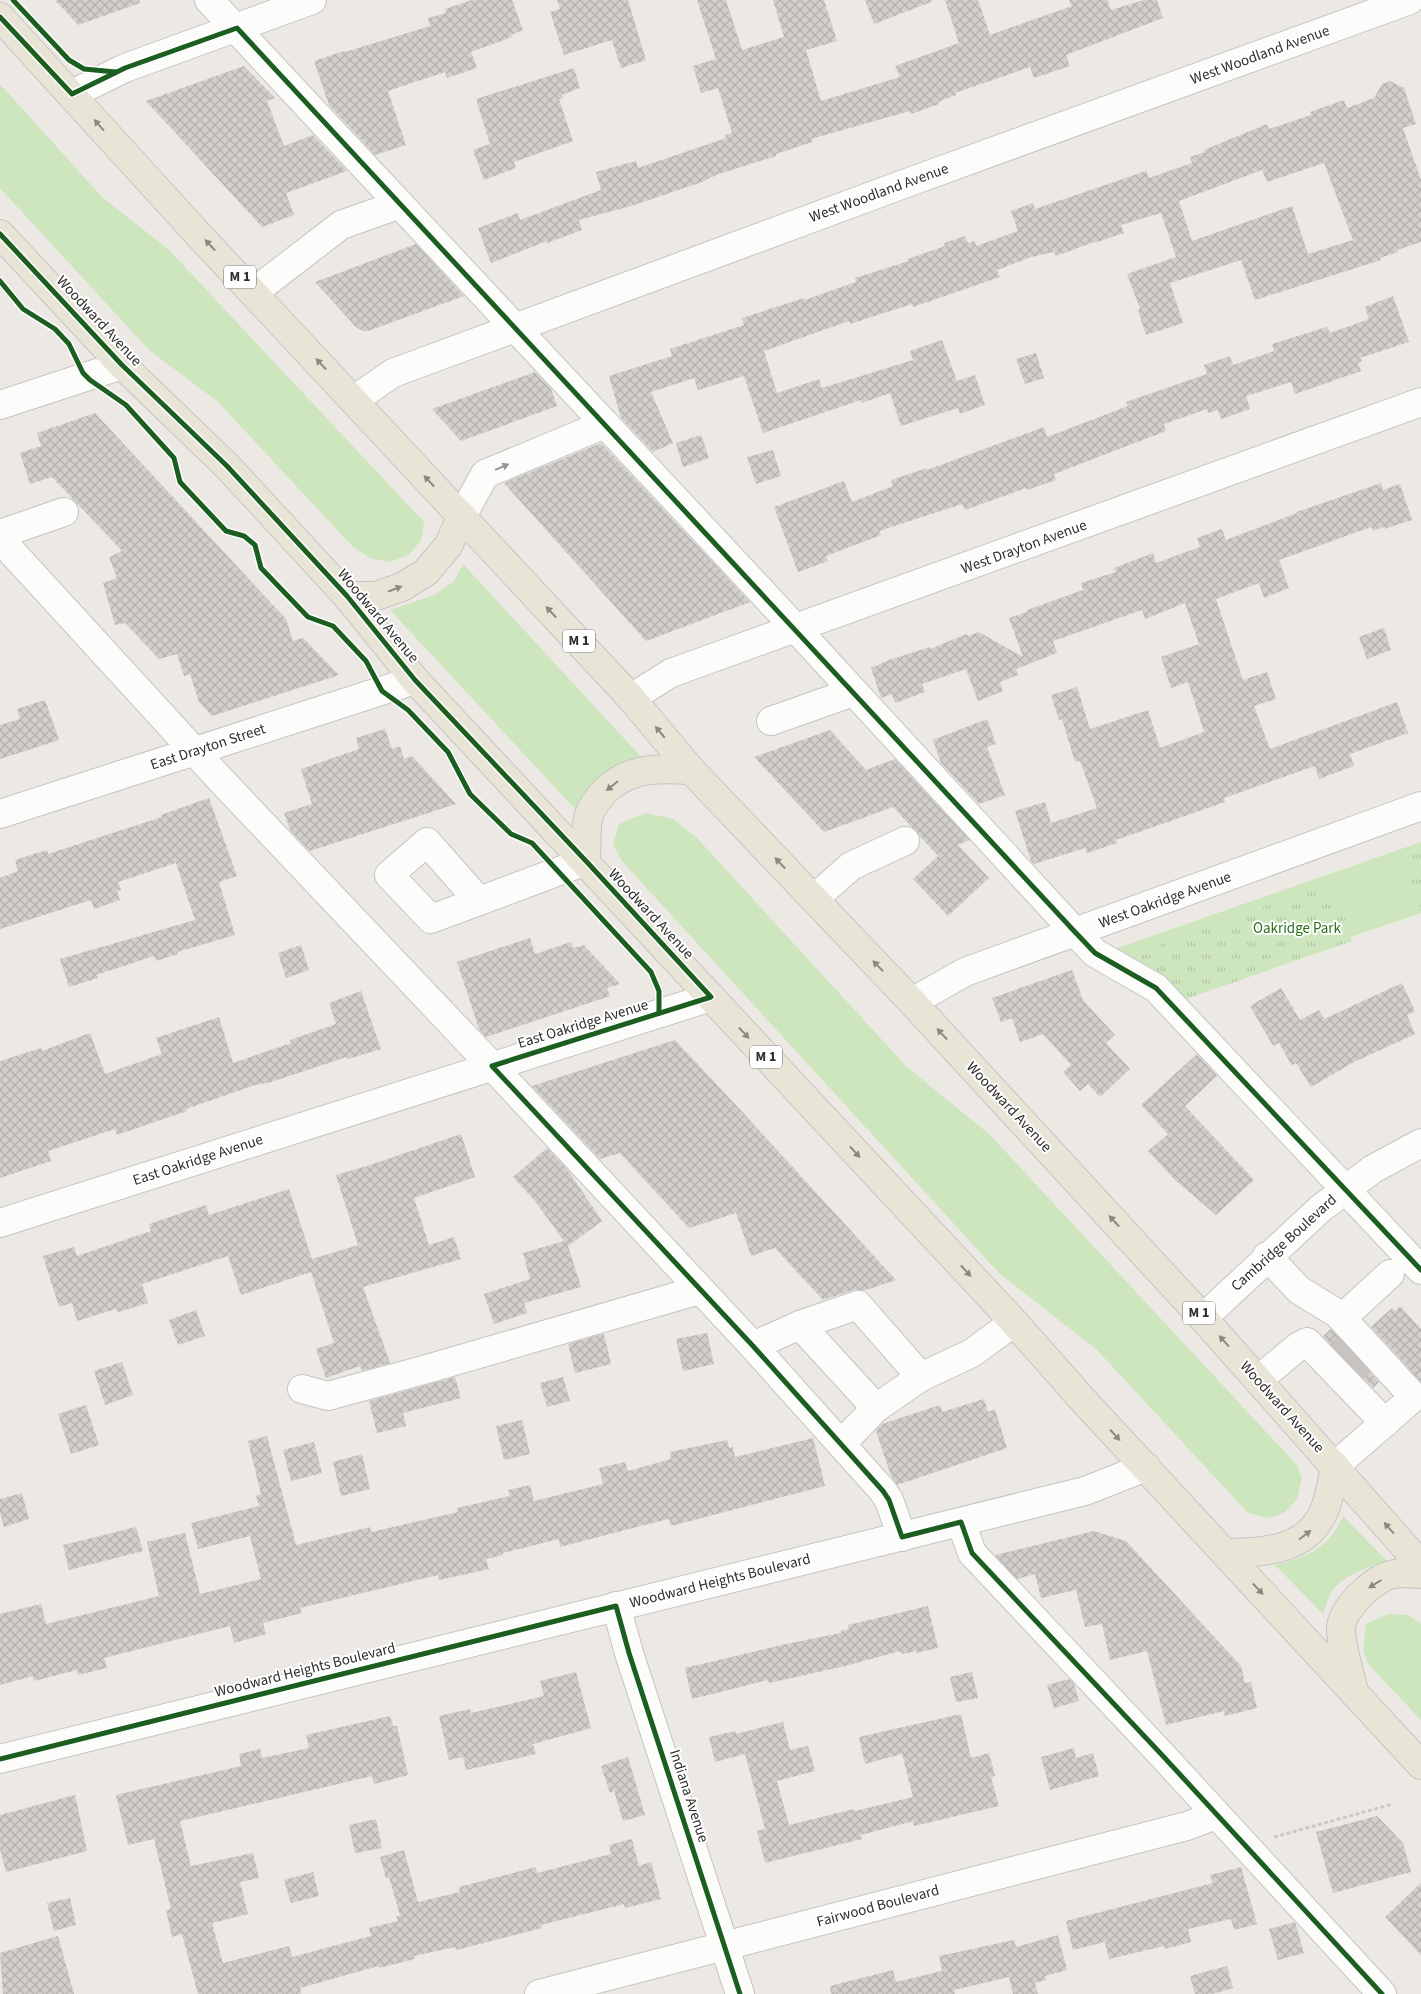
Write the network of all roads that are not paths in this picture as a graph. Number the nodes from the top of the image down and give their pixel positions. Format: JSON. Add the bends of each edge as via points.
{"nodes":[{"id":1,"x":210,"y":0,"type":"edge"},
{"id":2,"x":312,"y":0,"type":"edge"},
{"id":3,"x":1410,"y":0,"type":"edge"},
{"id":4,"x":2,"y":21,"type":"edge"},
{"id":5,"x":237,"y":28,"type":"junction"},
{"id":6,"x":72,"y":94,"type":"junction"},
{"id":7,"x":400,"y":204,"type":"junction"},
{"id":8,"x":0,"y":234,"type":"edge"},
{"id":9,"x":254,"y":292,"type":"junction"},
{"id":10,"x":515,"y":328,"type":"junction"},
{"id":11,"x":122,"y":365,"type":"junction"},
{"id":12,"x":354,"y":400,"type":"junction"},
{"id":13,"x":1421,"y":402,"type":"edge"},
{"id":14,"x":0,"y":405,"type":"edge"},
{"id":15,"x":605,"y":424,"type":"junction"},
{"id":16,"x":64,"y":512,"type":"dead end"},
{"id":17,"x":462,"y":516,"type":"junction"},
{"id":18,"x":0,"y":534,"type":"edge"},
{"id":19,"x":0,"y":539,"type":"edge"},
{"id":20,"x":347,"y":596,"type":"junction"},
{"id":21,"x":796,"y":629,"type":"junction"},
{"id":22,"x":415,"y":680,"type":"junction"},
{"id":23,"x":853,"y":692,"type":"junction"},
{"id":24,"x":632,"y":698,"type":"junction"},
{"id":25,"x":771,"y":721,"type":"dead end"},
{"id":26,"x":194,"y":751,"type":"junction"},
{"id":27,"x":691,"y":770,"type":"junction"},
{"id":28,"x":1421,"y":806,"type":"edge"},
{"id":29,"x":0,"y":814,"type":"edge"},
{"id":30,"x":905,"y":841,"type":"dead end"},
{"id":31,"x":586,"y":862,"type":"junction"},
{"id":32,"x":814,"y":899,"type":"junction"},
{"id":33,"x":480,"y":901,"type":"dead end"},
{"id":34,"x":1075,"y":932,"type":"junction"},
{"id":35,"x":710,"y":997,"type":"junction"},
{"id":36,"x":912,"y":1002,"type":"junction"},
{"id":37,"x":492,"y":1066,"type":"junction"},
{"id":38,"x":1421,"y":1143,"type":"edge"},
{"id":39,"x":1345,"y":1189,"type":"junction"},
{"id":40,"x":0,"y":1223,"type":"edge"},
{"id":41,"x":1267,"y":1256,"type":"junction"},
{"id":42,"x":1421,"y":1270,"type":"edge"},
{"id":43,"x":1390,"y":1274,"type":"dead end"},
{"id":44,"x":699,"y":1290,"type":"junction"},
{"id":45,"x":1340,"y":1316,"type":"junction"},
{"id":46,"x":1203,"y":1318,"type":"junction"},
{"id":47,"x":1014,"y":1322,"type":"junction"},
{"id":48,"x":800,"y":1325,"type":"junction"},
{"id":49,"x":1307,"y":1342,"type":"junction"},
{"id":50,"x":753,"y":1346,"type":"junction"},
{"id":51,"x":1393,"y":1374,"type":"junction"},
{"id":52,"x":921,"y":1377,"type":"junction"},
{"id":53,"x":1258,"y":1380,"type":"junction"},
{"id":54,"x":302,"y":1390,"type":"dead end"},
{"id":55,"x":1364,"y":1402,"type":"junction"},
{"id":56,"x":876,"y":1408,"type":"junction"},
{"id":57,"x":1385,"y":1423,"type":"junction"},
{"id":58,"x":841,"y":1444,"type":"junction"},
{"id":59,"x":1335,"y":1466,"type":"junction"},
{"id":60,"x":1146,"y":1467,"type":"junction"},
{"id":61,"x":961,"y":1522,"type":"junction"},
{"id":62,"x":902,"y":1537,"type":"junction"},
{"id":63,"x":1225,"y":1553,"type":"junction"},
{"id":64,"x":1421,"y":1565,"type":"edge"},
{"id":65,"x":1421,"y":1574,"type":"edge"},
{"id":66,"x":616,"y":1606,"type":"junction"},
{"id":67,"x":1354,"y":1691,"type":"junction"},
{"id":68,"x":0,"y":1759,"type":"edge"},
{"id":69,"x":1421,"y":1765,"type":"edge"},
{"id":70,"x":1216,"y":1815,"type":"junction"},
{"id":71,"x":724,"y":1946,"type":"junction"},
{"id":72,"x":538,"y":1994,"type":"edge"},
{"id":73,"x":740,"y":1994,"type":"edge"},
{"id":74,"x":1382,"y":1994,"type":"edge"}],
"edges":[{"from":1,"to":5,"type":"street"},
{"from":2,"to":5,"type":"street"},
{"from":3,"to":10,"type":"street","name":"West Woodland Avenue"},
{"from":4,"to":6,"type":"main road","name":"Woodward Avenue","number":"M 1"},
{"from":5,"to":6,"type":"street","via":[[125,68]]},
{"from":5,"to":7,"type":"street"},
{"from":9,"to":6,"type":"main road","name":"Woodward Avenue","number":"M 1","one_way":true},
{"from":7,"to":9,"type":"street","via":[[341,225]]},
{"from":7,"to":10,"type":"street"},
{"from":8,"to":11,"type":"main road","name":"Woodward Avenue","number":"M 1"},
{"from":12,"to":9,"type":"main road","name":"Woodward Avenue","number":"M 1","one_way":true},
{"from":10,"to":12,"type":"street","name":"West Woodland Avenue","via":[[393,373]]},
{"from":10,"to":15,"type":"street"},
{"from":11,"to":14,"type":"street"},
{"from":11,"to":20,"type":"main road","name":"Woodward Avenue","number":"M 1","via":[[226,466]]},
{"from":17,"to":12,"type":"main road","name":"Woodward Avenue","number":"M 1","one_way":true},
{"from":13,"to":21,"type":"street","name":"West Drayton Avenue"},
{"from":17,"to":15,"type":"street","one_way":true,"via":[[485,474]]},
{"from":15,"to":21,"type":"street"},
{"from":16,"to":18,"type":"street"},
{"from":20,"to":17,"type":"main road","one_way":true,"via":[[376,596],[402,587],[426,572],[448,546]]},
{"from":24,"to":17,"type":"main road","name":"Woodward Avenue","number":"M 1","one_way":true},
{"from":19,"to":26,"type":"street"},
{"from":20,"to":22,"type":"main road","name":"Woodward Avenue","number":"M 1"},
{"from":21,"to":23,"type":"street"},
{"from":21,"to":24,"type":"street","name":"West Drayton Avenue","via":[[671,673]]},
{"from":22,"to":26,"type":"street","name":"East Drayton Street"},
{"from":22,"to":31,"type":"main road","name":"Woodward Avenue","number":"M 1"},
{"from":23,"to":25,"type":"street"},
{"from":23,"to":34,"type":"street"},
{"from":27,"to":24,"type":"main road","name":"Woodward Avenue","number":"M 1","one_way":true},
{"from":26,"to":29,"type":"street","name":"East Drayton Street"},
{"from":26,"to":37,"type":"street"},
{"from":27,"to":31,"type":"main road","one_way":true,"via":[[660,768],[634,772],[615,782],[601,795],[589,815]]},
{"from":32,"to":27,"type":"main road","name":"Woodward Avenue","number":"M 1","one_way":true},
{"from":28,"to":34,"type":"street","name":"West Oakridge Avenue"},
{"from":30,"to":32,"type":"street","via":[[851,866]]},
{"from":31,"to":33,"type":"street"},
{"from":31,"to":35,"type":"main road","name":"Woodward Avenue","number":"M 1"},
{"from":36,"to":32,"type":"main road","name":"Woodward Avenue","number":"M 1","one_way":true},
{"from":34,"to":36,"type":"street","name":"West Oakridge Avenue","via":[[965,972]]},
{"from":34,"to":39,"type":"street","via":[[1095,953],[1156,988]]},
{"from":35,"to":37,"type":"street","name":"East Oakridge Avenue"},
{"from":35,"to":47,"type":"main road","name":"Woodward Avenue","number":"M 1","one_way":true},
{"from":46,"to":36,"type":"main road","name":"Woodward Avenue","number":"M 1","one_way":true},
{"from":37,"to":40,"type":"street","name":"East Oakridge Avenue"},
{"from":37,"to":44,"type":"street"},
{"from":38,"to":39,"type":"street","name":"Cambridge Boulevard","via":[[1373,1169]]},
{"from":39,"to":41,"type":"street","name":"Cambridge Boulevard"},
{"from":39,"to":42,"type":"street"},
{"from":41,"to":45,"type":"street","via":[[1299,1290]]},
{"from":41,"to":46,"type":"street","name":"Cambridge Boulevard"},
{"from":43,"to":45,"type":"street"},
{"from":44,"to":50,"type":"street"},
{"from":44,"to":54,"type":"street","via":[[328,1396]]},
{"from":45,"to":49,"type":"street"},
{"from":45,"to":51,"type":"street"},
{"from":53,"to":46,"type":"main road","name":"Woodward Avenue","number":"M 1","one_way":true},
{"from":47,"to":52,"type":"street","via":[[972,1353]]},
{"from":47,"to":60,"type":"main road","name":"Woodward Avenue","number":"M 1","one_way":true},
{"from":48,"to":50,"type":"street"},
{"from":48,"to":52,"type":"street","via":[[858,1305]]},
{"from":48,"to":56,"type":"street"},
{"from":49,"to":53,"type":"street"},
{"from":49,"to":55,"type":"street"},
{"from":50,"to":58,"type":"street"},
{"from":51,"to":55,"type":"street"},
{"from":51,"to":57,"type":"street","via":[[1414,1397]]},
{"from":52,"to":56,"type":"street"},
{"from":53,"to":59,"type":"main road","name":"Woodward Avenue","number":"M 1"},
{"from":55,"to":57,"type":"street"},
{"from":56,"to":58,"type":"street"},
{"from":57,"to":59,"type":"street"},
{"from":58,"to":62,"type":"street","via":[[889,1500]]},
{"from":63,"to":59,"type":"main road","one_way":true,"via":[[1268,1551],[1293,1543],[1312,1529],[1324,1512]]},
{"from":64,"to":59,"type":"main road","name":"Woodward Avenue","number":"M 1","one_way":true},
{"from":60,"to":61,"type":"street","name":"Woodward Heights Boulevard","via":[[1085,1491]]},
{"from":60,"to":63,"type":"main road","name":"Woodward Avenue","number":"M 1"},
{"from":61,"to":62,"type":"street","name":"Woodward Heights Boulevard"},
{"from":61,"to":70,"type":"street","via":[[972,1553]]},
{"from":62,"to":66,"type":"street","name":"Woodward Heights Boulevard"},
{"from":63,"to":67,"type":"main road","name":"Woodward Avenue","number":"M 1","one_way":true},
{"from":65,"to":67,"type":"main road","one_way":true,"via":[[1393,1574],[1372,1585],[1346,1614],[1340,1629]]},
{"from":66,"to":68,"type":"street","name":"Woodward Heights Boulevard"},
{"from":66,"to":71,"type":"street","name":"Indiana Avenue"},
{"from":67,"to":69,"type":"main road","name":"Woodward Avenue","number":"M 1"},
{"from":70,"to":71,"type":"street","name":"Fairwood Boulevard","via":[[1187,1826]]},
{"from":70,"to":74,"type":"street"},
{"from":71,"to":72,"type":"street","name":"Fairwood Boulevard"},
{"from":71,"to":73,"type":"street","name":"Indiana Avenue"}]}
